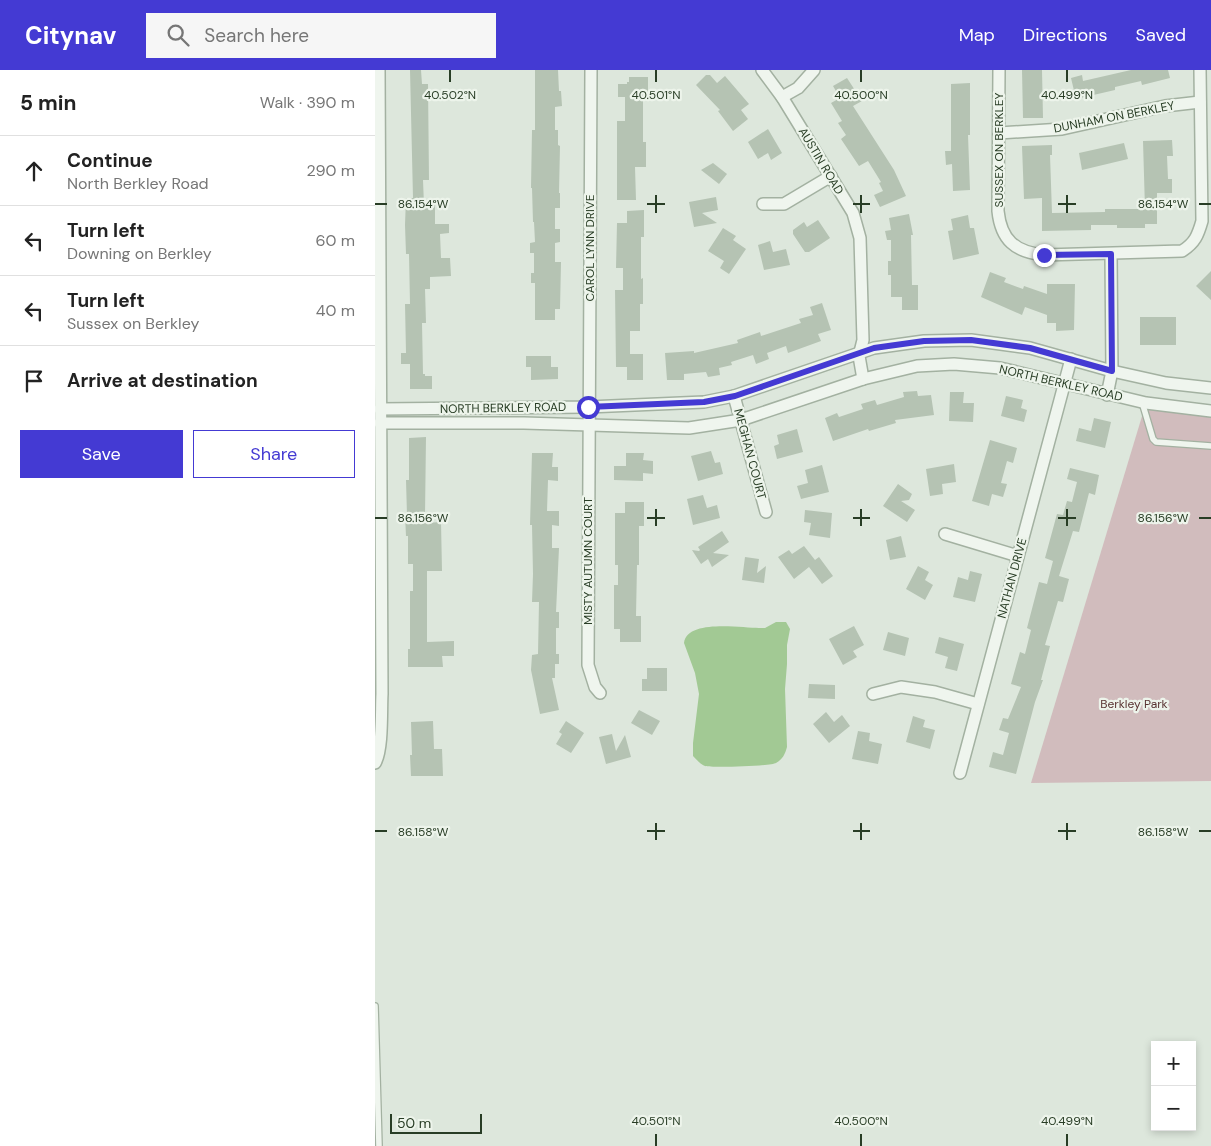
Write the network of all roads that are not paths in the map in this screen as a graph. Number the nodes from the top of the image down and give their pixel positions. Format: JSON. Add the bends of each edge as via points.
{"nodes":[{"id":1,"x":379,"y":70,"type":"edge"},
{"id":2,"x":591,"y":70,"type":"edge"},
{"id":3,"x":762,"y":70,"type":"edge"},
{"id":4,"x":814,"y":70,"type":"edge"},
{"id":5,"x":999,"y":70,"type":"edge"},
{"id":6,"x":1200,"y":70,"type":"edge"},
{"id":7,"x":782,"y":98,"type":"junction"},
{"id":8,"x":1200,"y":102,"type":"junction"},
{"id":9,"x":999,"y":133,"type":"junction"},
{"id":10,"x":831,"y":176,"type":"junction"},
{"id":11,"x":763,"y":204,"type":"dead end"},
{"id":12,"x":1111,"y":254,"type":"junction"},
{"id":13,"x":860,"y":353,"type":"junction"},
{"id":14,"x":1071,"y":359,"type":"junction"},
{"id":15,"x":1112,"y":371,"type":"junction"},
{"id":16,"x":863,"y":379,"type":"junction"},
{"id":17,"x":1064,"y":383,"type":"junction"},
{"id":18,"x":1211,"y":388,"type":"edge"},
{"id":19,"x":1107,"y":395,"type":"junction"},
{"id":20,"x":735,"y":396,"type":"junction"},
{"id":21,"x":1142,"y":402,"type":"junction"},
{"id":22,"x":588,"y":407,"type":"junction"},
{"id":23,"x":380,"y":409,"type":"junction"},
{"id":24,"x":1211,"y":411,"type":"edge"},
{"id":25,"x":741,"y":420,"type":"junction"},
{"id":26,"x":380,"y":423,"type":"junction"},
{"id":27,"x":588,"y":425,"type":"junction"},
{"id":28,"x":1211,"y":446,"type":"edge"},
{"id":29,"x":766,"y":512,"type":"dead end"},
{"id":30,"x":945,"y":534,"type":"dead end"},
{"id":31,"x":1018,"y":556,"type":"junction"},
{"id":32,"x":600,"y":694,"type":"dead end"},
{"id":33,"x":873,"y":694,"type":"dead end"},
{"id":34,"x":978,"y":704,"type":"junction"},
{"id":35,"x":375,"y":763,"type":"edge"},
{"id":36,"x":960,"y":773,"type":"dead end"},
{"id":37,"x":375,"y":1006,"type":"edge"},
{"id":38,"x":379,"y":1146,"type":"edge"}],
"edges":[{"from":1,"to":23,"type":"street"},
{"from":2,"to":22,"type":"street","name":"CAROL LYNN DRIVE"},
{"from":3,"to":7,"type":"street","name":"AUSTIN ROAD"},
{"from":4,"to":7,"type":"street","via":[[798,88]]},
{"from":5,"to":9,"type":"street","name":"SUSSEX ON BERKLEY"},
{"from":6,"to":8,"type":"street","name":"SUSSEX ON BERKLEY"},
{"from":7,"to":10,"type":"street","name":"AUSTIN ROAD"},
{"from":8,"to":9,"type":"street","name":"DUNHAM ON BERKLEY","via":[[1165,106],[1063,129]]},
{"from":8,"to":12,"type":"street","name":"SUSSEX ON BERKLEY","via":[[1202,221],[1197,237],[1182,251]]},
{"from":9,"to":12,"type":"street","name":"SUSSEX ON BERKLEY","via":[[998,211],[1009,242],[1036,255]]},
{"from":10,"to":11,"type":"street","via":[[784,204]]},
{"from":10,"to":13,"type":"street","name":"AUSTIN ROAD","via":[[853,213],[860,238],[863,340]]},
{"from":12,"to":15,"type":"street"},
{"from":13,"to":14,"type":"street","name":"NORTH BERKLEY ROAD","via":[[924,341],[971,340],[1030,348]]},
{"from":13,"to":16,"type":"street","name":"AUSTIN ROAD"},
{"from":13,"to":20,"type":"street","name":"NORTH BERKLEY ROAD"},
{"from":14,"to":15,"type":"street","name":"NORTH BERKLEY ROAD"},
{"from":14,"to":17,"type":"street","name":"NATHAN DRIVE"},
{"from":15,"to":18,"type":"street","name":"NORTH BERKLEY ROAD","via":[[1167,384]]},
{"from":15,"to":19,"type":"street"},
{"from":16,"to":17,"type":"street","name":"NORTH BERKLEY ROAD","via":[[917,366],[953,364],[1000,368]]},
{"from":16,"to":25,"type":"street","name":"NORTH BERKLEY ROAD"},
{"from":17,"to":19,"type":"street","name":"NORTH BERKLEY ROAD"},
{"from":17,"to":31,"type":"street","name":"NATHAN DRIVE"},
{"from":19,"to":21,"type":"street","name":"NORTH BERKLEY ROAD"},
{"from":20,"to":22,"type":"street","name":"NORTH BERKLEY ROAD","via":[[704,402]]},
{"from":20,"to":25,"type":"street","name":"MEGHAN COURT"},
{"from":21,"to":24,"type":"street","name":"NORTH BERKLEY ROAD"},
{"from":21,"to":28,"type":"lane","via":[[1156,442]]},
{"from":22,"to":23,"type":"street","name":"NORTH BERKLEY ROAD"},
{"from":22,"to":27,"type":"street","name":"CAROL LYNN DRIVE"},
{"from":23,"to":26,"type":"street"},
{"from":25,"to":27,"type":"street","name":"NORTH BERKLEY ROAD","via":[[689,428]]},
{"from":25,"to":29,"type":"street","name":"MEGHAN COURT"},
{"from":26,"to":27,"type":"street","name":"NORTH BERKLEY ROAD"},
{"from":26,"to":35,"type":"street","via":[[382,694]]},
{"from":27,"to":32,"type":"street","name":"MISTY AUTUMN COURT","via":[[588,665]]},
{"from":30,"to":31,"type":"street"},
{"from":31,"to":34,"type":"street","name":"NATHAN DRIVE"},
{"from":33,"to":34,"type":"street","via":[[901,688],[935,692]]},
{"from":34,"to":36,"type":"street","name":"NATHAN DRIVE"},
{"from":37,"to":38,"type":"lane"}]}
